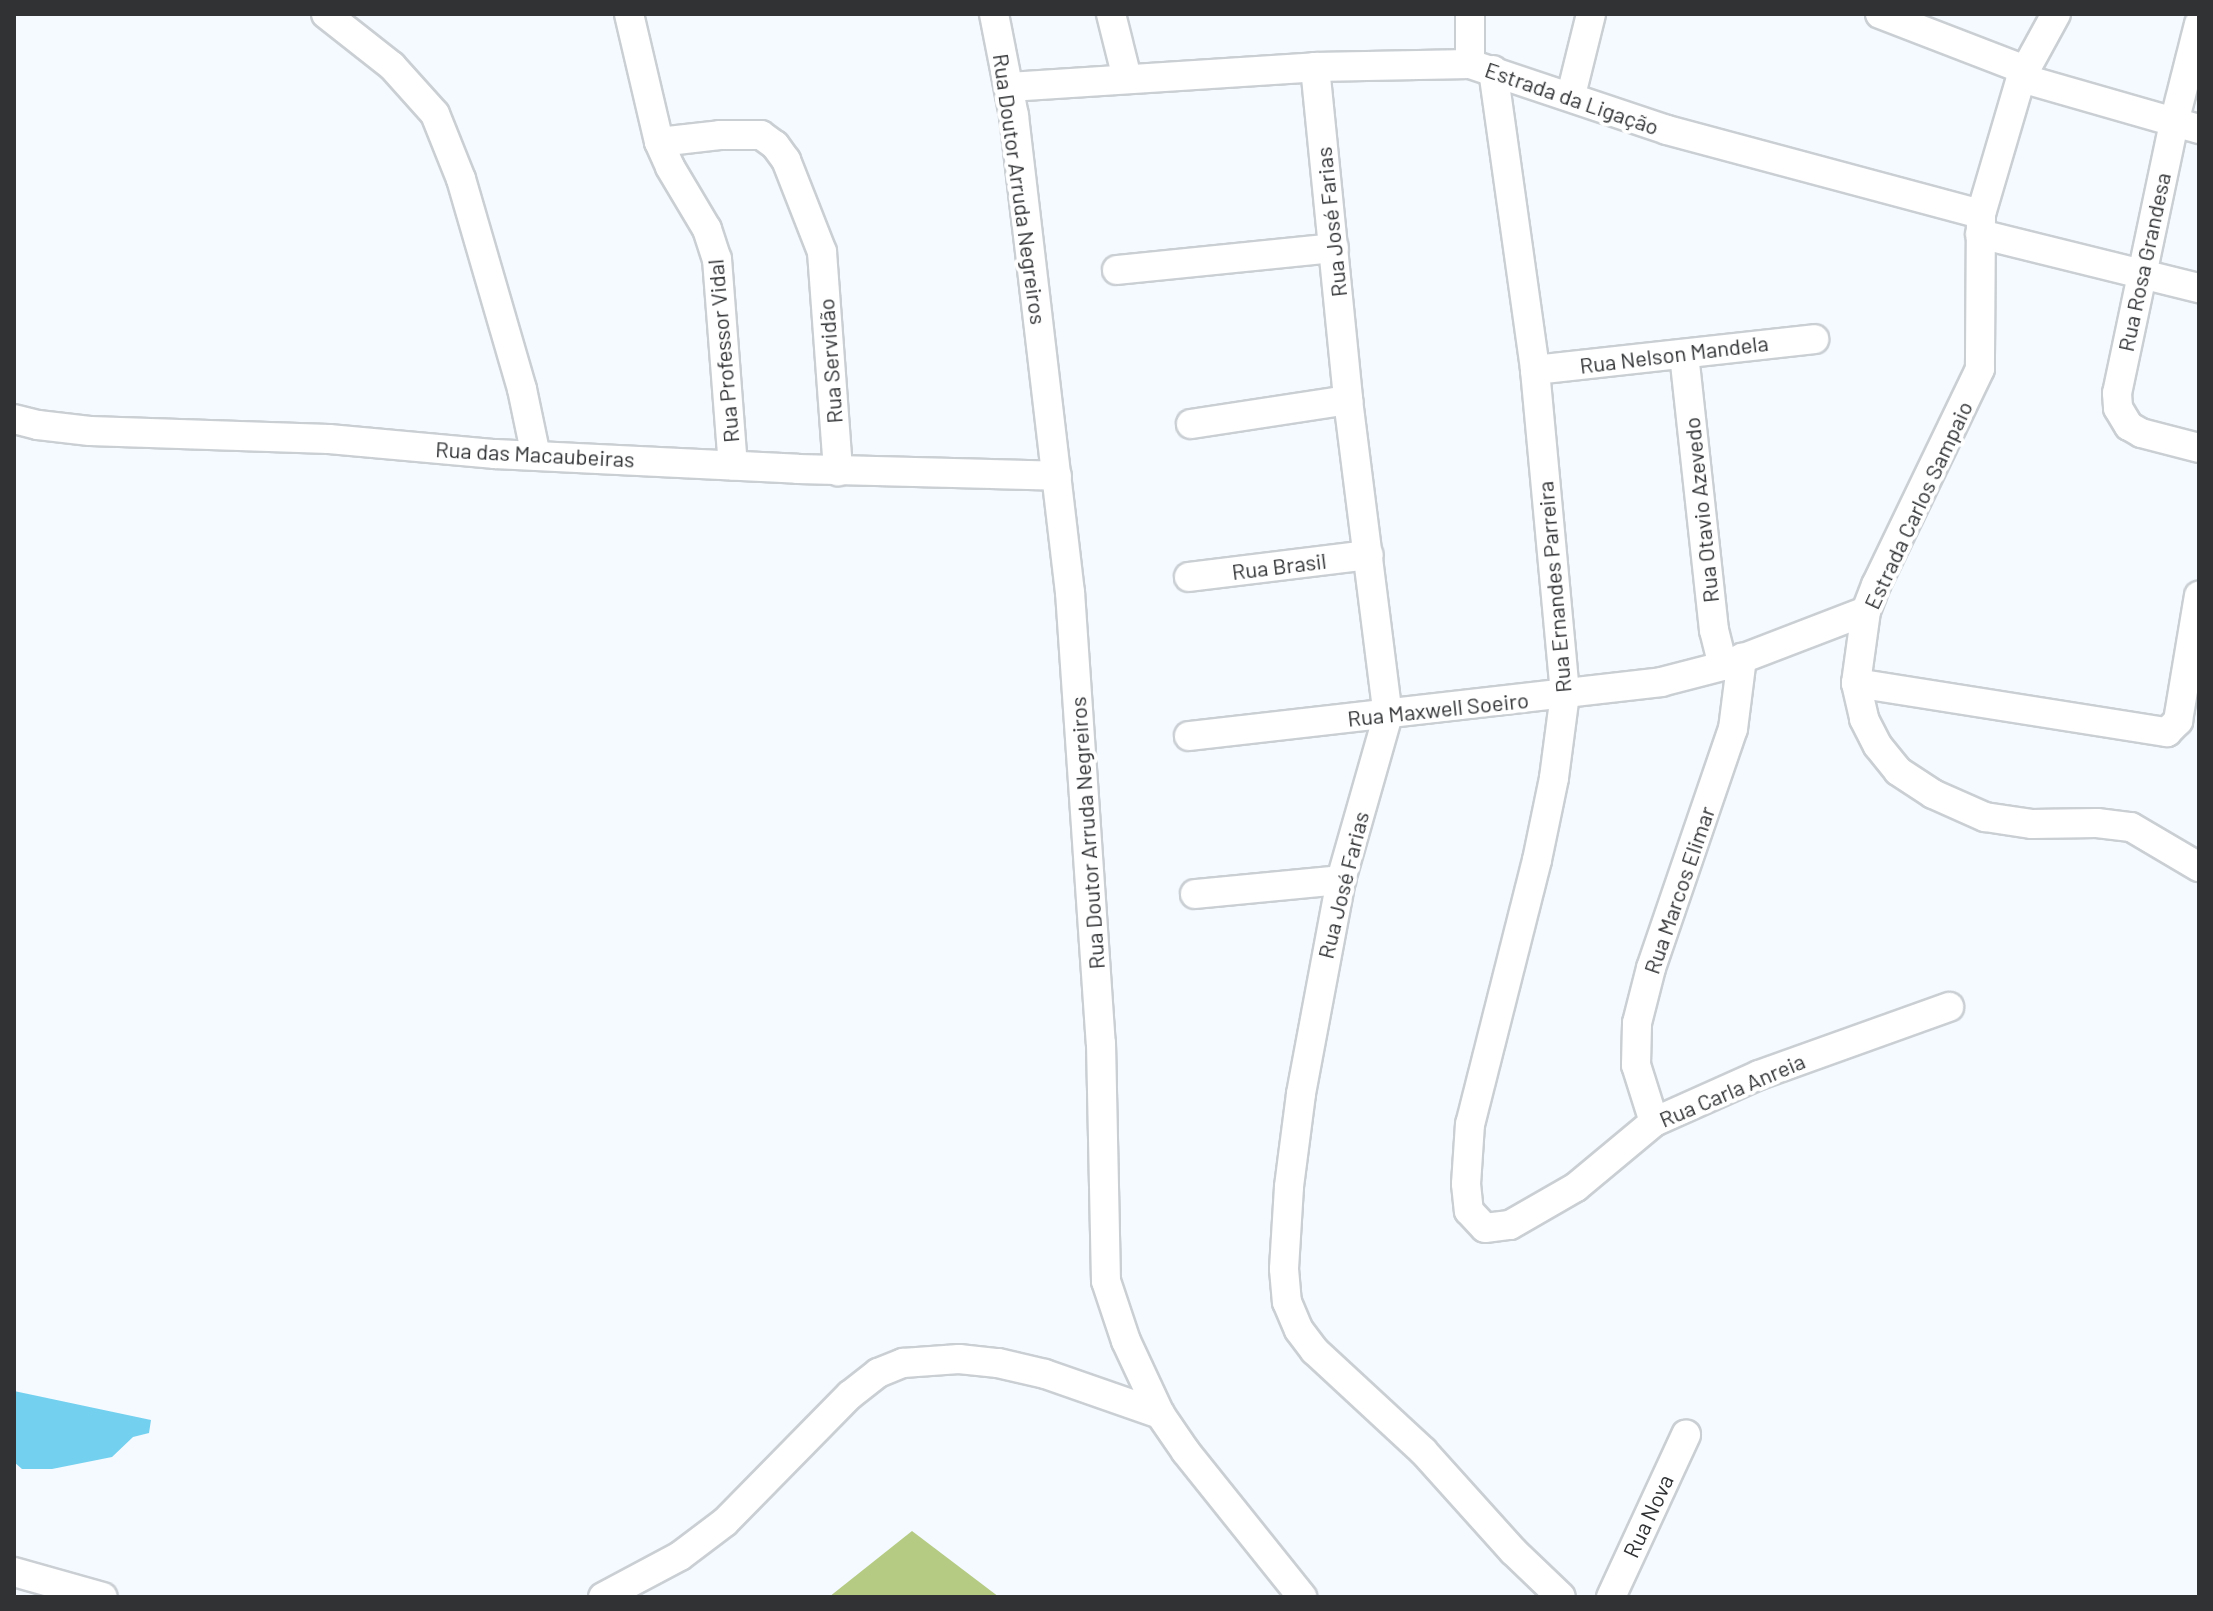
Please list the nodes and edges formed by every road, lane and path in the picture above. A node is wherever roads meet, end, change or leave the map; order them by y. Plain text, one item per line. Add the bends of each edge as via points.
1 (326, 14) edge
2 (629, 14) edge
3 (994, 14) edge
4 (1111, 14) edge
5 (1470, 14) edge
6 (1591, 14) edge
7 (1880, 14) edge
8 (2056, 14) edge
9 (2199, 24) edge
10 (1315, 67) junction
11 (1481, 67) junction
12 (2023, 74) junction
13 (1127, 78) junction
14 (1009, 87) junction
15 (1571, 95) junction
16 (2186, 126) edge
17 (659, 142) junction
18 (1981, 224) junction
19 (1334, 248) junction
20 (1117, 270) dead end
21 (2143, 273) junction
22 (2199, 288) edge
23 (1814, 339) dead end
24 (1684, 354) junction
25 (1535, 370) junction
26 (1348, 400) junction
27 (14, 419) edge
28 (1191, 424) dead end
29 (2199, 448) edge
30 (536, 456) junction
31 (733, 465) junction
32 (838, 471) junction
33 (1057, 476) junction
34 (1369, 555) junction
35 (1189, 577) dead end
36 (2199, 596) edge
37 (1866, 611) junction
38 (1733, 662) junction
39 (1856, 683) junction
40 (1565, 694) junction
41 (1388, 715) junction
42 (1189, 736) dead end
43 (2199, 867) edge
44 (1341, 880) junction
45 (1195, 894) dead end
46 (1949, 1007) dead end
47 (1654, 1122) junction
48 (1491, 1230) joint
49 (1160, 1414) junction
50 (1686, 1435) dead end
51 (14, 1572) edge
52 (103, 1597) edge
53 (603, 1597) edge
54 (1302, 1597) edge
55 (1561, 1597) edge
56 (1611, 1597) edge

1 - 30 street via 392,66 435,114 461,179
2 - 17 street, Rua Professor Vidal
3 - 14 street, Rua Doutor Arruda Negreiros
4 - 13 street
5 - 11 street, Rua Ernandes Parreira
6 - 15 street
7 - 12 street
8 - 12 street, Estrada Carlos Sampaio
9 - 16 street, Rua Rosa Grandesa
10 - 11 street, Estrada da Ligação
10 - 13 street, Estrada da Ligação
10 - 19 street, Rua José Farias
11 - 15 street, Estrada da Ligação
11 - 25 street, Rua Ernandes Parreira
12 - 16 street
12 - 18 street, Estrada Carlos Sampaio
13 - 14 street, Estrada da Ligação
14 - 33 street, Rua Doutor Arruda Negreiros
15 - 18 street, Estrada da Ligação via 1655,127
16 - 21 street, Rua Rosa Grandesa
17 - 31 street, Rua Professor Vidal via 707,229 717,259
17 - 32 street, Rua Servidão via 761,135 786,160 822,252
18 - 21 street, Estrada da Ligação
18 - 37 street, Estrada Carlos Sampaio via 1980,369
19 - 20 street
19 - 26 street, Rua José Farias
21 - 22 street, Estrada da Ligação
21 - 29 street, Rua Rosa Grandesa via 2119,375 2118,408 2129,426 2141,433
23 - 24 street, Rua Nelson Mandela
24 - 25 street, Rua Nelson Mandela
24 - 38 street, Rua Otavio Azevedo via 1714,630
25 - 40 street, Rua Ernandes Parreira
26 - 28 street
26 - 34 street, Rua José Farias
27 - 30 street, Rua das Macaubeiras via 90,431 329,439
30 - 31 street, Rua das Macaubeiras
31 - 32 street, Rua das Macaubeiras
32 - 33 street, Rua das Macaubeiras
33 - 49 street, Rua Doutor Arruda Negreiros via 1094,927 1106,1281 1126,1341
34 - 35 street, Rua Brasil
34 - 41 street, Rua José Farias
36 - 39 street via 2178,721 2167,732
37 - 38 street, Rua Maxwell Soeiro
37 - 39 street, Estrada Carlos Sampaio
38 - 40 street, Rua Maxwell Soeiro via 1661,682
38 - 47 street, Rua Marcos Elimar via 1737,716 1637,1023 1636,1065
39 - 43 street, Estrada Carlos Sampaio via 1864,719 1878,746 1898,771 1933,794 1985,817 2131,827
40 - 41 street, Rua Maxwell Soeiro
40 - 48 street, Rua Ernandes Parreira via 1537,860 1470,1124 1467,1202 1475,1220
41 - 42 street, Rua Maxwell Soeiro
41 - 44 street, Rua José Farias
44 - 45 street
44 - 55 street, Rua José Farias via 1289,1187 1287,1302 1315,1351 1423,1451
46 - 47 street, Rua Carla Anreia via 1759,1075
47 - 48 street, Rua Carla Anreia via 1564,1195
49 - 53 street via 998,1363 903,1363 878,1373 850,1395 725,1522 680,1556
49 - 54 street, Rua Doutor Arruda Negreiros
50 - 56 street, Rua Nova
51 - 52 street

